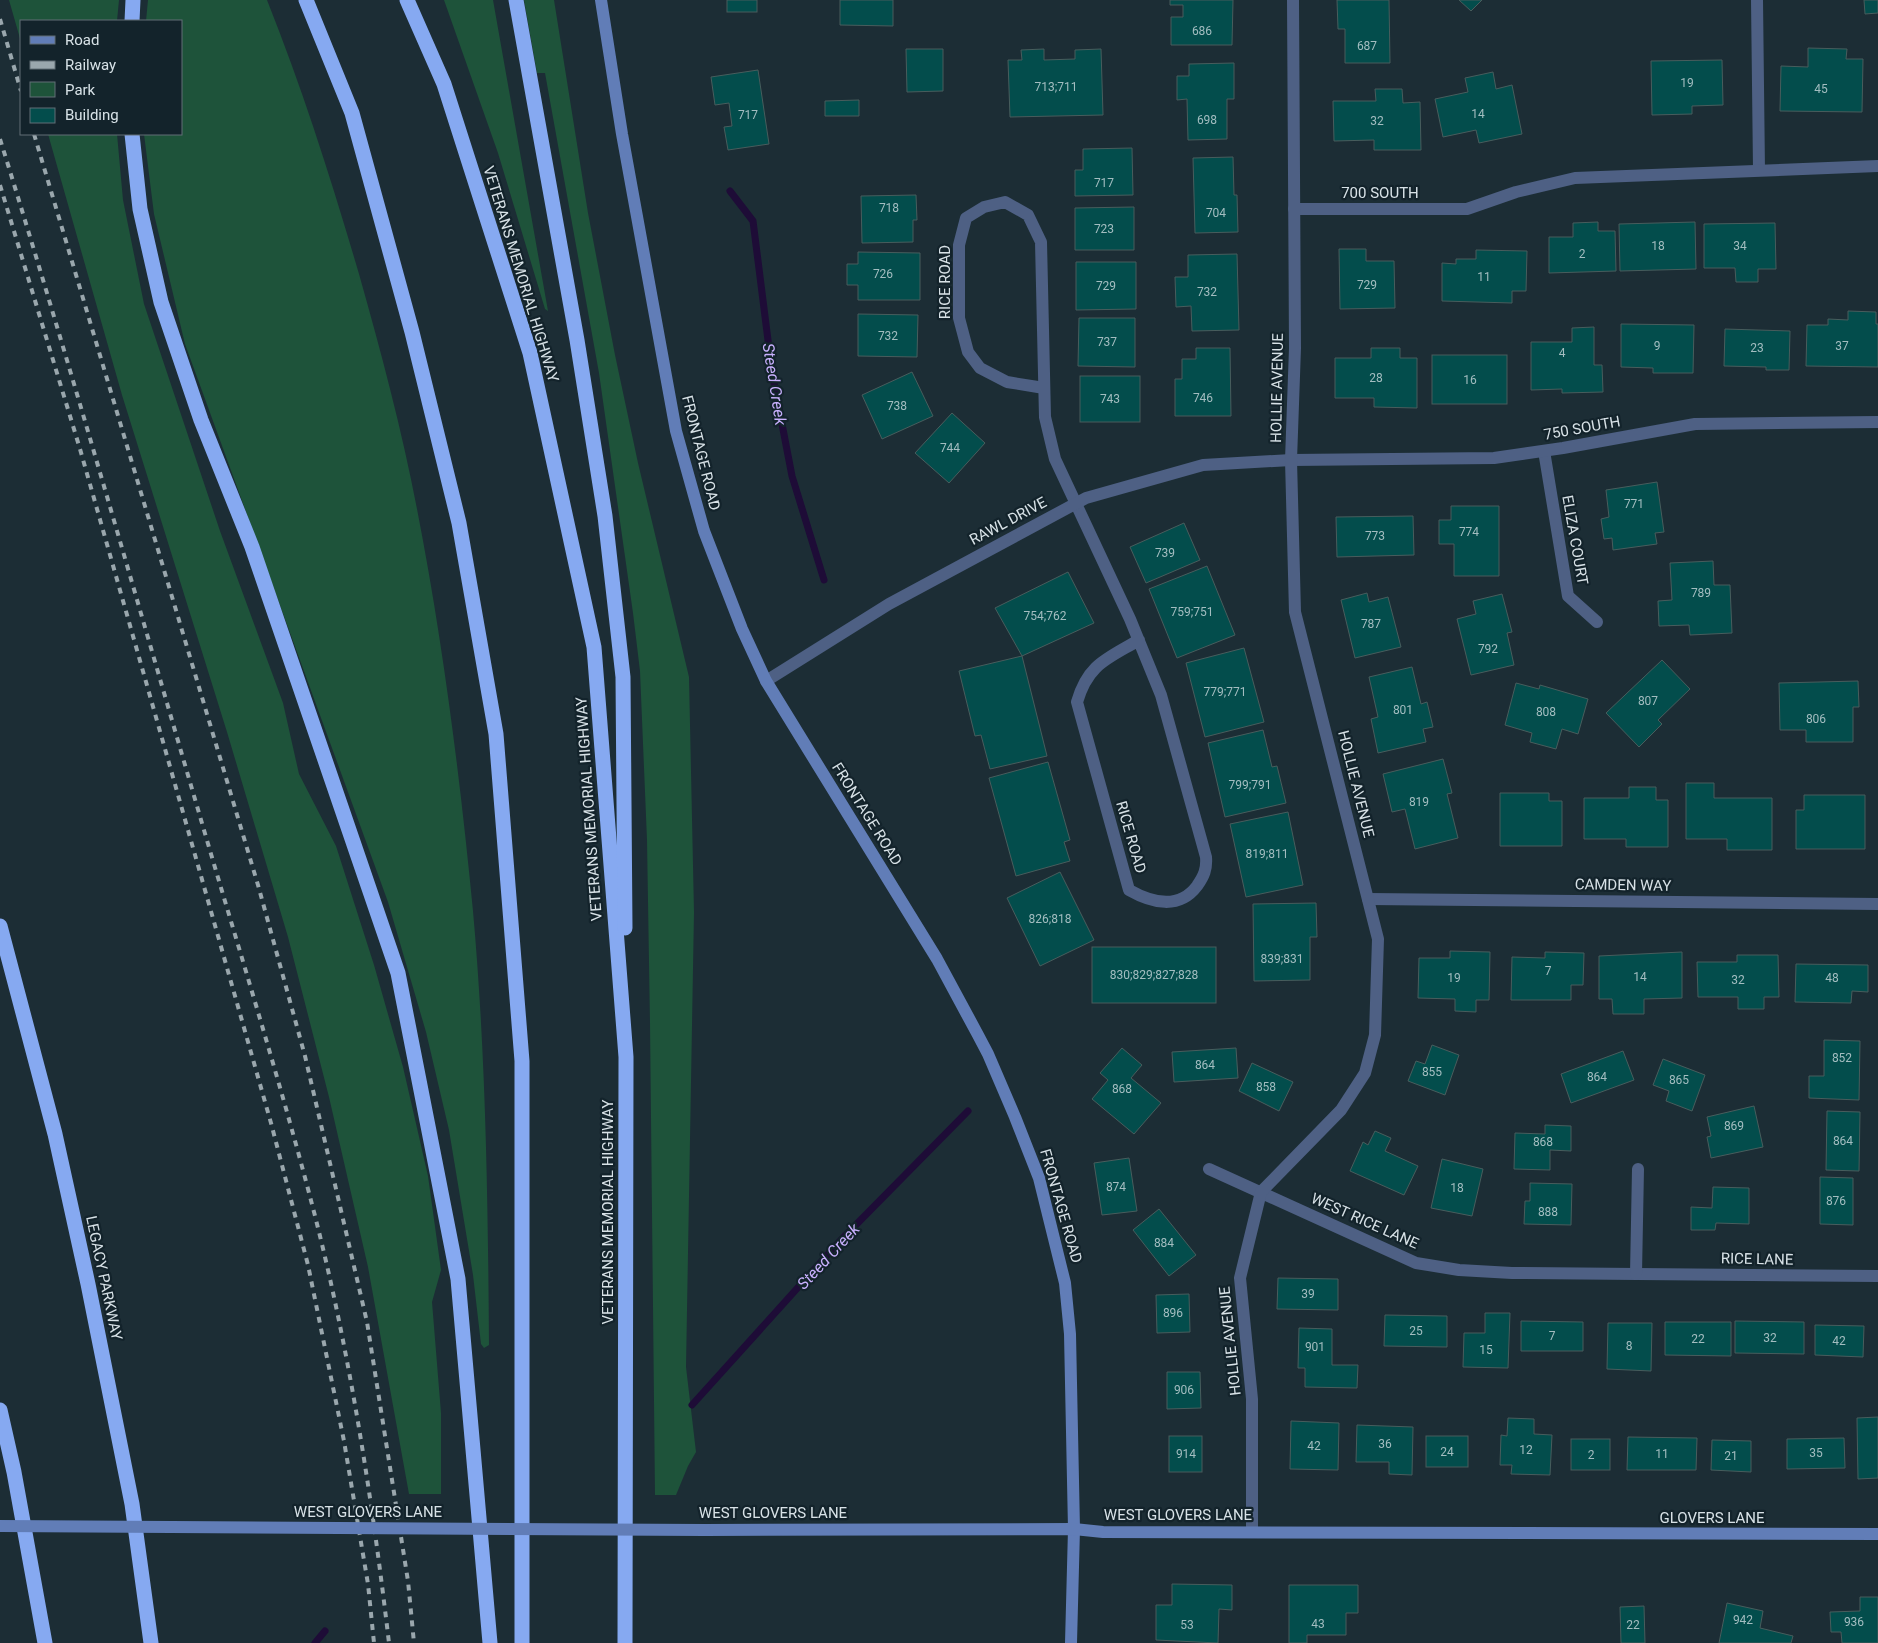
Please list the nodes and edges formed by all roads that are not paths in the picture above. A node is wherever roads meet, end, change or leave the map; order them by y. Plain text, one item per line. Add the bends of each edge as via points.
1 (133, 0) edge
2 (306, 0) edge
3 (407, 0) edge
4 (516, 0) edge
5 (601, 0) edge
6 (1293, 0) edge
7 (1758, 0) edge
8 (132, 20) edge
9 (132, 135) edge
10 (1878, 166) edge
11 (1759, 170) junction
12 (1294, 209) junction
13 (1044, 388) junction
14 (1878, 422) edge
15 (1544, 451) junction
16 (1291, 460) junction
17 (1075, 504) junction
18 (1597, 622) dead end
19 (1139, 640) junction
20 (766, 681) junction
21 (1368, 899) junction
22 (1878, 904) edge
23 (0, 926) edge
24 (626, 1057) junction
25 (1209, 1168) dead end
26 (1638, 1168) dead end
27 (1261, 1192) junction
28 (1636, 1274) junction
29 (1878, 1276) edge
30 (0, 1410) edge
31 (0, 1526) edge
32 (1074, 1529) junction
33 (1252, 1532) junction
34 (1546, 1534) joint
35 (1878, 1534) edge
36 (45, 1643) edge
37 (151, 1643) edge
38 (490, 1643) edge
39 (522, 1643) edge
40 (625, 1643) edge
41 (1071, 1643) edge

1 - 8 highway
2 - 39 highway via 352,113 412,332 459,523 496,734 522,1061
3 - 24 highway, VETERANS MEMORIAL HIGHWAY via 444,84 530,354 594,647
4 - 24 highway via 603,506 623,677
5 - 20 street, FRONTAGE ROAD via 676,431 704,531
6 - 12 street, HOLLIE AVENUE
7 - 11 street
9 - 38 highway via 140,209 161,302 201,420 252,547 398,973 458,1279
10 - 11 street, 700 SOUTH
11 - 12 street, 700 SOUTH via 1574,178 1516,192 1467,209
12 - 16 street, HOLLIE AVENUE
13 - 13 street, RICE ROAD via 1007,382 980,368 968,352 959,318 959,245 966,218 984,207 1005,202 1028,215 1040,242
13 - 17 street, RICE ROAD via 1045,417 1054,458
14 - 15 street, 750 SOUTH via 1695,424
15 - 16 street, 750 SOUTH via 1494,458
15 - 18 street, ELIZA COURT via 1568,596
16 - 17 street, RAWL DRIVE via 1204,465 1086,498
16 - 21 street, HOLLIE AVENUE via 1295,612
17 - 19 street, RICE ROAD
17 - 20 street, RAWL DRIVE via 889,604
19 - 19 street, RICE ROAD via 1161,695 1206,857 1207,867 1202,879 1179,901 1157,902 1129,890 1077,702 1093,668
20 - 32 street, FRONTAGE ROAD via 937,959 988,1054 1039,1178 1065,1283 1070,1334
21 - 22 street, CAMDEN WAY
21 - 27 street, HOLLIE AVENUE via 1378,939 1375,1036 1365,1073 1341,1110
23 - 37 highway, LEGACY PARKWAY via 55,1134 88,1284 132,1504
24 - 40 highway, VETERANS MEMORIAL HIGHWAY
25 - 27 street, WEST RICE LANE
26 - 28 street
27 - 28 street, WEST RICE LANE via 1416,1262 1459,1270 1512,1273
27 - 33 street, HOLLIE AVENUE via 1240,1278 1252,1399
28 - 29 street, RICE LANE
30 - 36 highway
31 - 32 street, WEST GLOVERS LANE, bridge
32 - 33 street, WEST GLOVERS LANE via 1103,1532
32 - 41 street, FRONTAGE ROAD
33 - 34 street, WEST GLOVERS LANE
34 - 35 street, GLOVERS LANE

